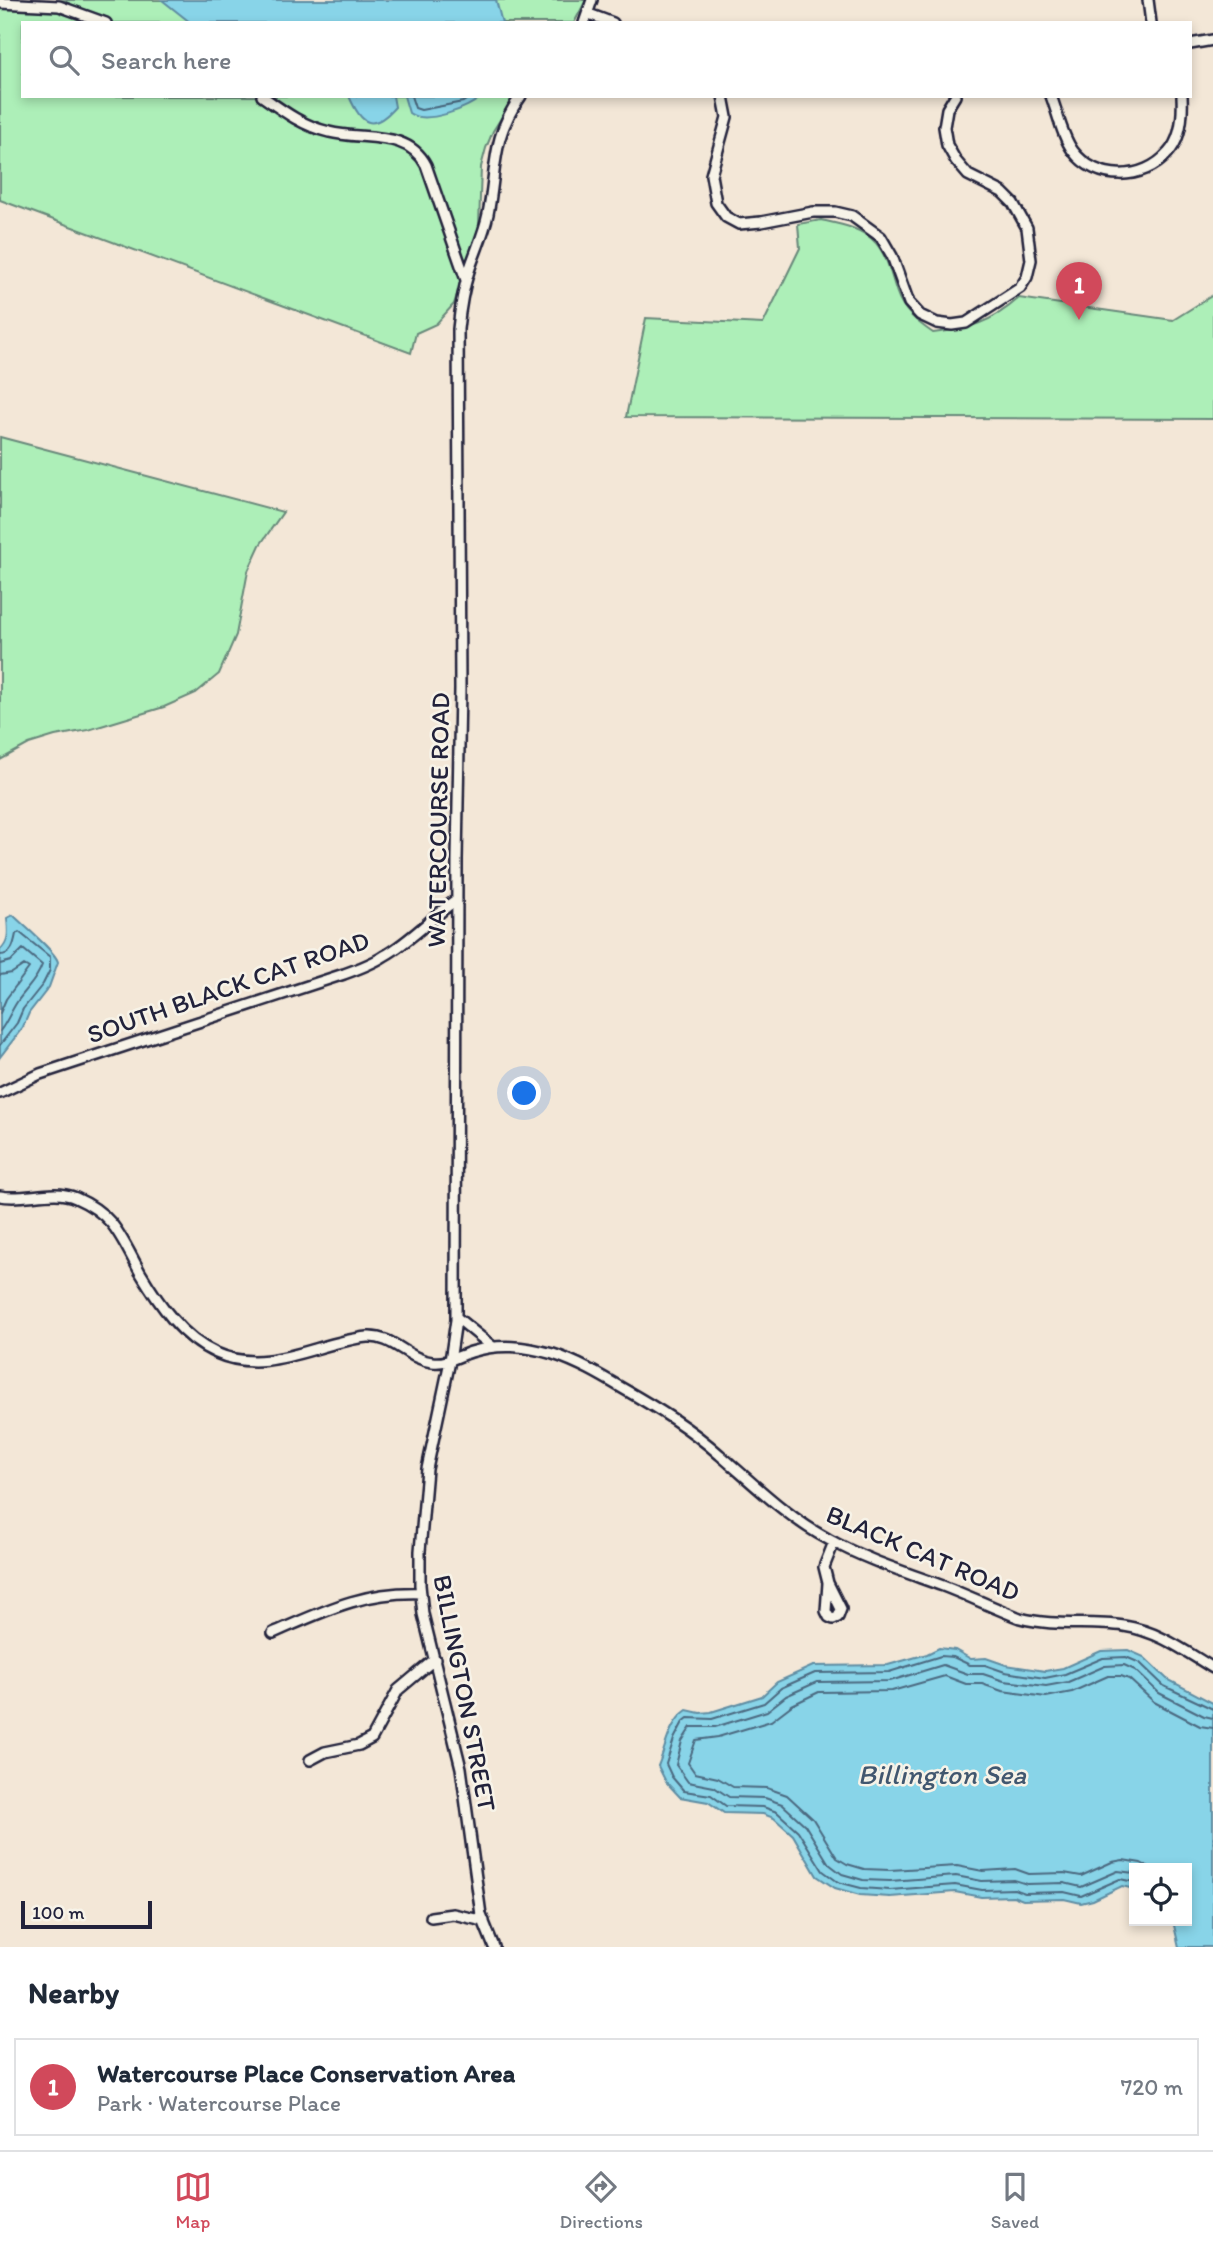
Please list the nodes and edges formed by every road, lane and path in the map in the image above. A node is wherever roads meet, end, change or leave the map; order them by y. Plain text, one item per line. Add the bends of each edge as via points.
1 (592, 0) edge
2 (1149, 0) edge
3 (0, 2) edge
4 (586, 18) edge
5 (100, 21) edge
6 (1151, 21) edge
7 (1213, 40) edge
8 (1192, 44) edge
9 (265, 98) edge
10 (520, 98) edge
11 (723, 98) edge
12 (954, 98) edge
13 (1052, 98) edge
14 (1181, 98) edge
15 (466, 280) junction
16 (457, 899) junction
17 (0, 1093) edge
18 (0, 1196) edge
19 (456, 1317) junction
20 (493, 1346) junction
21 (450, 1361) junction
22 (834, 1542) junction
23 (828, 1583) dead end
24 (421, 1593) junction
25 (272, 1633) dead end
26 (435, 1659) junction
27 (1213, 1668) edge
28 (310, 1760) dead end
29 (431, 1917) dead end
30 (484, 1921) junction
31 (494, 1947) edge

1 - 4 street
2 - 6 street
3 - 5 street via 59,6
7 - 8 street
9 - 15 street via 311,127 404,142 420,153
10 - 15 street, WATERCOURSE ROAD via 501,132 487,216
11 - 12 street via 727,117 711,175 716,203 726,217 739,224 813,212 852,216 881,237 909,303 920,315 952,325 967,323 1020,288 1031,260 1027,228 1013,203 1002,192 968,175 947,145 944,127
13 - 14 street via 1073,152 1095,168 1121,175 1148,169 1169,152 1181,127
15 - 16 street, WATERCOURSE ROAD via 458,330
16 - 17 street, SOUTH BLACK CAT ROAD via 383,957 344,974 40,1074
16 - 19 street, WATERCOURSE ROAD
18 - 21 street, BLACK CAT ROAD via 64,1194 99,1210 117,1228 146,1282 182,1331 232,1359 288,1357 372,1337 400,1346 411,1357
19 - 20 street
19 - 21 street, WATERCOURSE ROAD
20 - 21 street, BLACK CAT ROAD
20 - 22 street, BLACK CAT ROAD via 525,1347 579,1364 663,1410 780,1507
21 - 24 street, BILLINGTON STREET via 427,1469
22 - 23 street via 824,1567
22 - 27 street, BLACK CAT ROAD via 1020,1618 1121,1626 1151,1633
24 - 25 street via 372,1595
24 - 26 street, BILLINGTON STREET
26 - 28 street via 398,1690 372,1738
26 - 30 street, BILLINGTON STREET via 461,1768
29 - 30 street via 453,1914
30 - 31 street, BILLINGTON STREET

